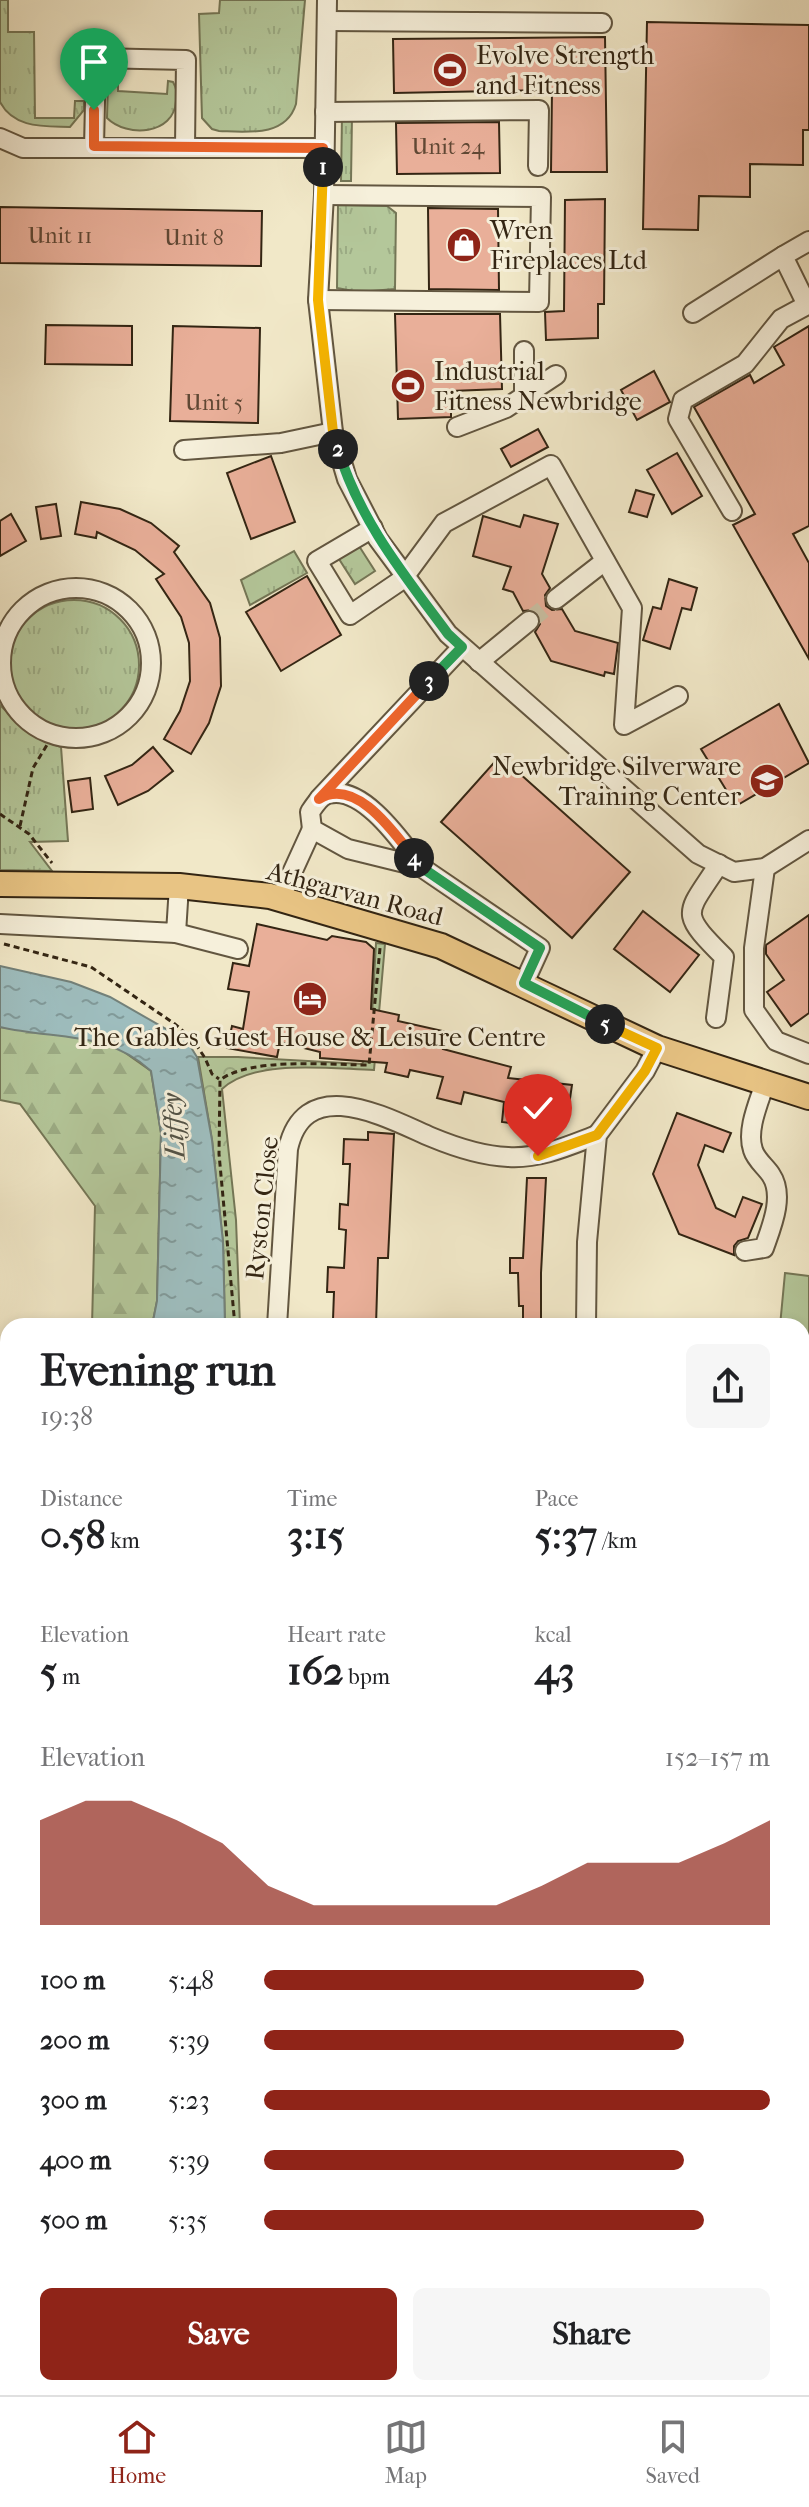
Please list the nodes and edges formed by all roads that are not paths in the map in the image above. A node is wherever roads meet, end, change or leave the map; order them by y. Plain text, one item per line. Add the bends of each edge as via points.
1 (327, 0) edge
2 (327, 21) junction
3 (602, 23) dead end
4 (325, 112) junction
5 (0, 138) edge
6 (94, 146) junction
7 (185, 147) junction
8 (323, 148) junction
9 (538, 166) dead end
10 (324, 195) junction
11 (809, 241) edge
12 (783, 256) junction
13 (318, 300) junction
14 (808, 304) edge
15 (693, 313) dead end
16 (524, 351) dead end
17 (556, 375) dead end
18 (524, 396) junction
19 (457, 427) dead end
20 (333, 432) junction
21 (184, 450) dead end
22 (732, 511) dead end
23 (373, 528) junction
24 (605, 561) junction
25 (406, 576) junction
26 (556, 599) tunnel mouth
27 (529, 621) tunnel mouth
28 (462, 647) junction
29 (479, 662) junction
30 (2, 685) edge
31 (678, 696) dead end
32 (319, 799) junction
33 (312, 829) junction
34 (809, 840) edge
35 (719, 864) junction
36 (421, 867) junction
37 (765, 868) junction
38 (0, 884) edge
39 (179, 886) junction
40 (280, 899) junction
41 (0, 924) edge
42 (176, 933) junction
43 (238, 949) dead end
44 (524, 983) junction
45 (716, 1018) dead end
46 (657, 1048) junction
47 (809, 1054) edge
48 (765, 1083) junction
49 (809, 1097) edge
50 (597, 1135) junction
51 (745, 1251) dead end
52 (277, 1318) edge
53 (586, 1318) edge

1 - 2 street
2 - 3 street
2 - 4 street
4 - 8 street
4 - 9 street via 539,110
5 - 6 street via 23,148
6 - 7 street
6 - 7 street via 96,58 186,60
7 - 8 street
8 - 10 street
10 - 13 street
10 - 13 street via 541,197 539,302
11 - 12 street
12 - 14 street
12 - 15 street
13 - 20 street via 331,346
14 - 22 street via 781,319 745,364 683,400 678,419
16 - 18 street
17 - 18 street
18 - 19 street
20 - 21 street via 281,443
20 - 23 street via 347,479
23 - 25 street
23 - 25 street via 317,561 350,615
24 - 25 street via 551,465 444,523
24 - 26 street
24 - 31 street via 632,608 624,725
25 - 28 street
27 - 29 street
28 - 29 street
28 - 32 street
29 - 35 street via 698,854
30 - 30 street via 4,641 14,620 51,592 75,588 120,601 148,639 152,662 138,707 100,735 76,739 36,727
32 - 33 street via 310,812
32 - 36 street via 329,794 365,804 385,820
33 - 36 street via 348,849
33 - 40 street
34 - 37 street
35 - 37 street via 734,872
35 - 45 street via 693,902 691,914 699,932 724,957
36 - 44 street via 540,948
37 - 47 street via 754,948 754,1010 776,1041
38 - 39 main road, Athgarvan Road
39 - 40 main road, Athgarvan Road
39 - 42 street
40 - 44 main road, Athgarvan Road via 441,946
41 - 42 street
42 - 43 street
44 - 46 main road, Athgarvan Road
46 - 48 main road, Athgarvan Road
46 - 50 street
48 - 49 main road, Athgarvan Road
48 - 51 street via 751,1138 753,1153 774,1179 777,1194 764,1248
50 - 52 street, Ryston Close via 538,1156 507,1157 473,1151 349,1106 327,1106 310,1115 293,1129 288,1149
50 - 53 street

